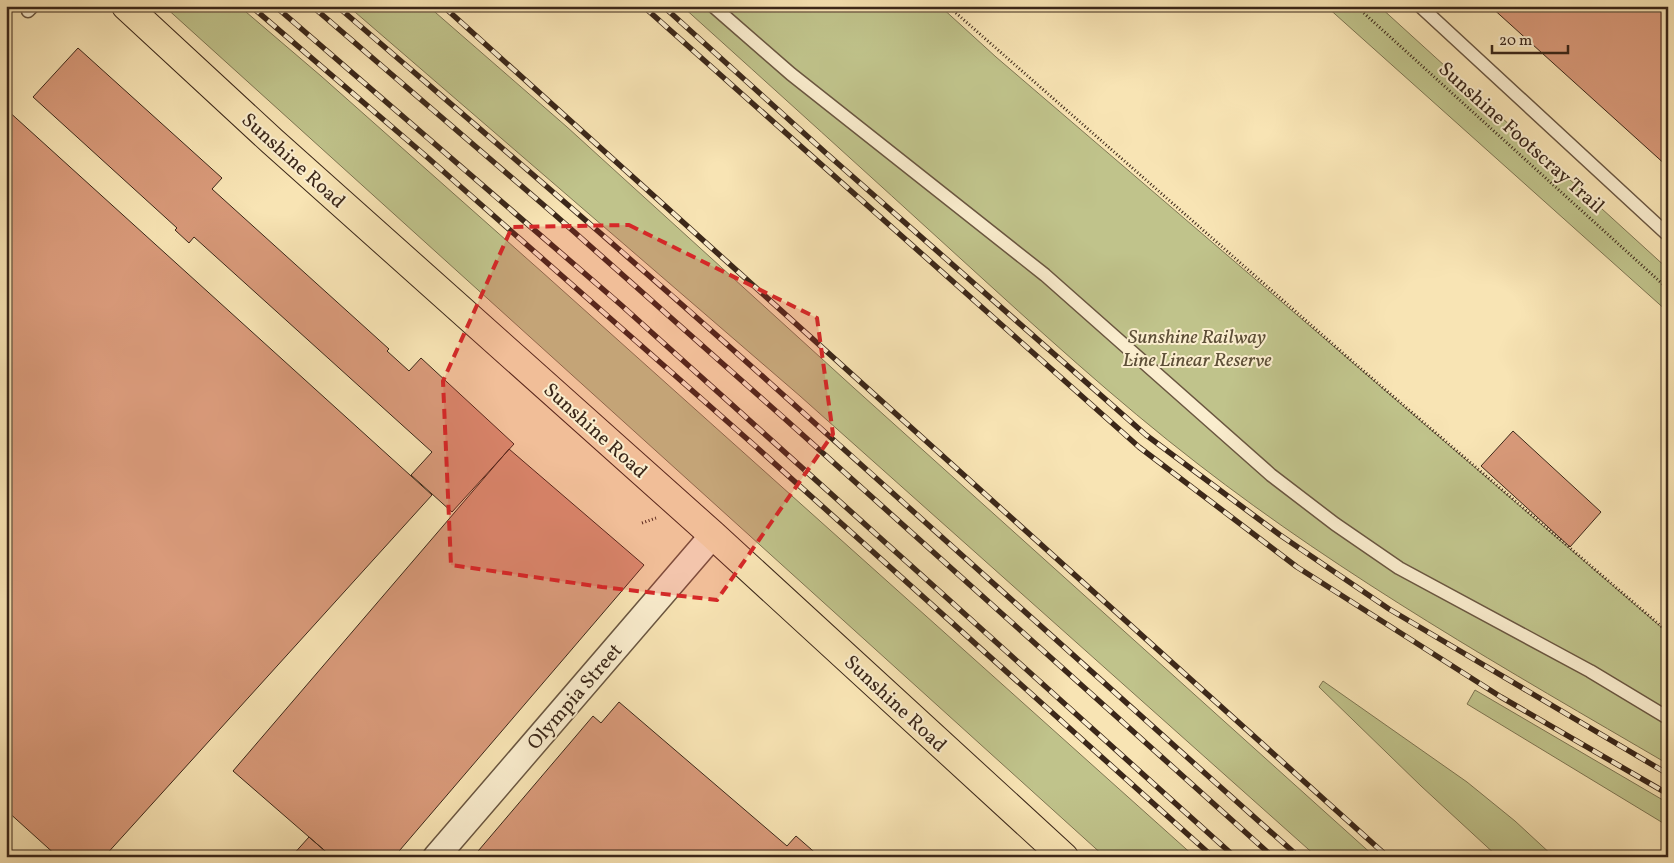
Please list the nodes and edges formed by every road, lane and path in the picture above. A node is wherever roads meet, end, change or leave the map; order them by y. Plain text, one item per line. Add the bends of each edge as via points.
1 (126, 6) edge
2 (713, 6) edge
3 (948, 6) edge
4 (1356, 6) edge
5 (1420, 6) edge
6 (1668, 235) edge
7 (1668, 289) edge
8 (713, 535) junction
9 (1668, 632) edge
10 (1668, 718) edge
11 (436, 857) edge
12 (1064, 857) edge

1 - 8 main road, Sunshine Road via 272,141
2 - 10 lane via 792,74 1044,275 1258,464 1335,524 1399,568 1590,671
3 - 9 path via 1352,361
4 - 7 path, Sunshine Footscray Trail
5 - 6 lane
8 - 11 street, Olympia Street
8 - 12 main road, Sunshine Road

